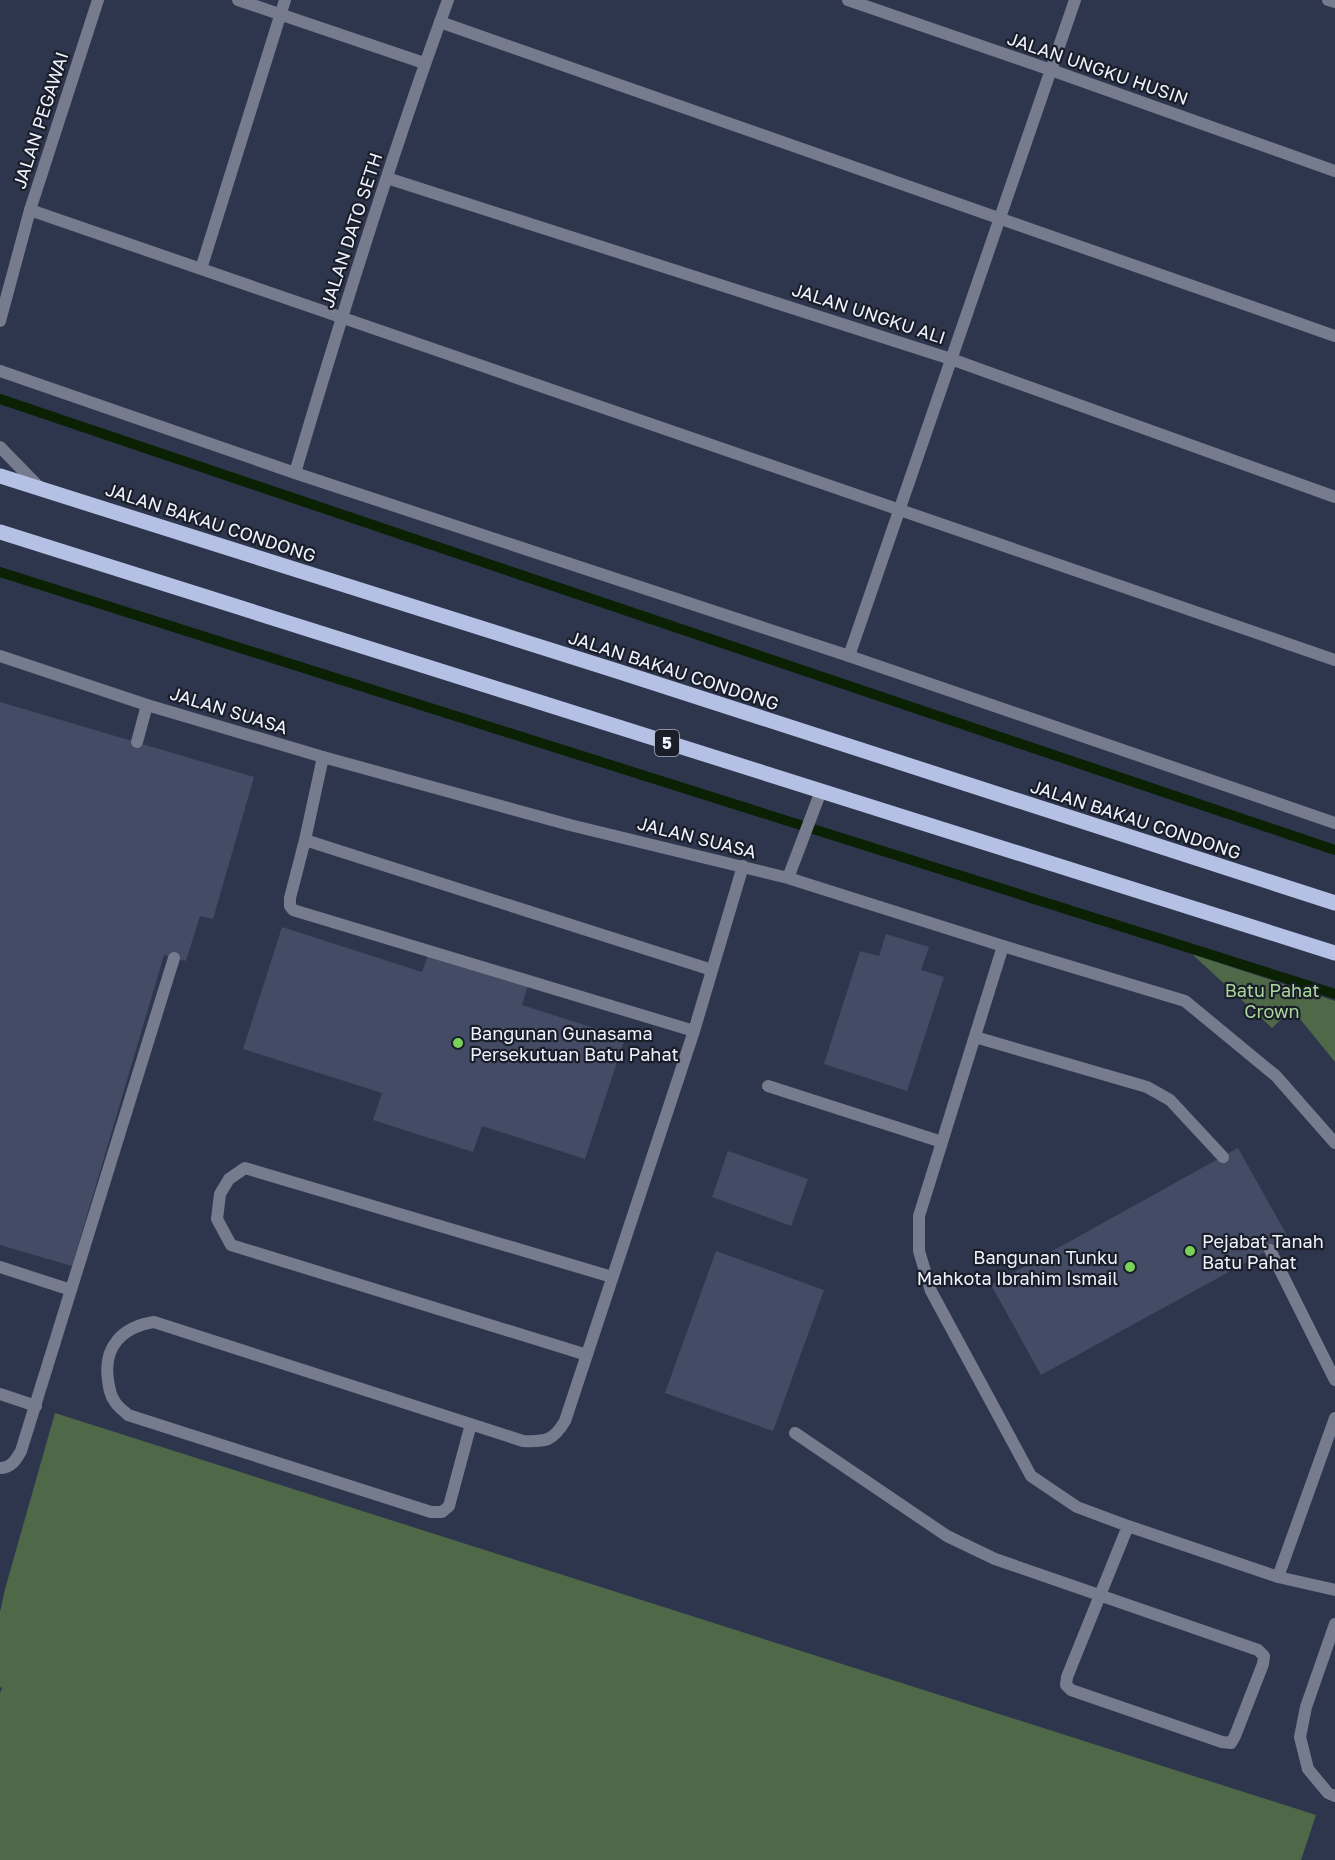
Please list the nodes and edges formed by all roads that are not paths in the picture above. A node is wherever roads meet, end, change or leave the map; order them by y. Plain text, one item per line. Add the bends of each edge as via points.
1 (98, 0) edge
2 (238, 0) edge
3 (285, 0) edge
4 (448, 0) edge
5 (848, 0) edge
6 (1075, 0) edge
7 (1328, 0) edge
8 (1335, 2) edge
9 (280, 13) junction
10 (440, 22) junction
11 (424, 63) junction
12 (1051, 70) junction
13 (1335, 171) edge
14 (387, 178) junction
15 (30, 210) junction
16 (1000, 219) junction
17 (201, 269) junction
18 (341, 317) junction
19 (0, 321) edge
20 (1335, 336) edge
21 (951, 359) junction
22 (0, 371) edge
23 (0, 447) edge
24 (295, 473) junction
25 (0, 476) edge
26 (42, 489) junction
27 (1335, 497) edge
28 (899, 509) junction
29 (0, 532) edge
30 (0, 656) edge
31 (849, 656) junction
32 (1335, 660) edge
33 (147, 705) junction
34 (137, 742) dead end
35 (323, 757) junction
36 (821, 791) junction
37 (1335, 823) edge
38 (305, 840) junction
39 (743, 866) junction
40 (788, 878) junction
41 (1335, 903) edge
42 (1003, 946) junction
43 (1335, 953) edge
44 (174, 958) dead end
45 (712, 970) junction
46 (694, 1031) junction
47 (975, 1037) junction
48 (768, 1086) dead end
49 (942, 1142) junction
50 (1335, 1143) edge
51 (1223, 1157) dead end
52 (1270, 1250) dead end
53 (0, 1267) edge
54 (612, 1277) junction
55 (71, 1290) junction
56 (587, 1355) junction
57 (1335, 1380) edge
58 (0, 1394) edge
59 (36, 1406) junction
60 (1335, 1418) edge
61 (471, 1424) junction
62 (795, 1433) dead end
63 (0, 1468) edge
64 (1128, 1526) junction
65 (1278, 1577) junction
66 (1335, 1590) edge
67 (1100, 1597) junction
68 (1335, 1624) edge
69 (1335, 1796) edge

1 - 15 street, JALAN PEGAWAI
2 - 9 street
3 - 9 street
4 - 10 street, JALAN DATO SETH
5 - 12 street, JALAN UNGKU HUSIN
6 - 12 street
7 - 8 street
9 - 11 street
9 - 17 street
10 - 11 street, JALAN DATO SETH
10 - 16 street
11 - 14 street, JALAN DATO SETH
12 - 13 street, JALAN UNGKU HUSIN
12 - 16 street
14 - 18 street, JALAN DATO SETH
14 - 21 street, JALAN UNGKU ALI
15 - 17 street
15 - 19 street, JALAN PEGAWAI
16 - 20 street
16 - 21 street
17 - 18 street
18 - 24 street, JALAN DATO SETH
18 - 28 street
21 - 27 street, JALAN UNGKU ALI
21 - 28 street
22 - 24 street
23 - 26 street
24 - 31 street
25 - 26 main road, JALAN BAKAU CONDONG
26 - 41 main road, JALAN BAKAU CONDONG
28 - 31 street
28 - 32 street
29 - 36 main road, 5
30 - 33 street, JALAN SUASA
31 - 37 street
33 - 34 street
33 - 35 street, JALAN SUASA
35 - 38 street
35 - 39 street, JALAN SUASA via 570,825
36 - 40 street
36 - 43 main road, 5
38 - 45 street
38 - 46 street via 290,898 293,910
39 - 40 street, JALAN SUASA
39 - 45 street
40 - 42 street, JALAN SUASA
42 - 47 street
42 - 50 street, JALAN SUASA via 1185,1001 1275,1076
44 - 55 street
45 - 46 street
46 - 54 street
47 - 49 street
47 - 51 street via 1147,1088 1170,1100
48 - 49 street
49 - 64 street via 919,1216 919,1251 931,1291 1031,1476 1077,1507
52 - 57 street
53 - 55 street
54 - 56 street
54 - 56 street via 245,1168 229,1179 220,1194 217,1219 231,1245
55 - 59 street
56 - 61 street via 565,1421 556,1434 542,1442 523,1441
58 - 59 street
59 - 63 street via 21,1451 15,1461
60 - 65 street
61 - 61 street via 154,1322 124,1333 113,1345 106,1365 110,1393 128,1415 431,1512 441,1512 448,1506
62 - 67 street via 947,1536 995,1559
64 - 65 street
64 - 67 street
65 - 66 street
67 - 67 street via 1258,1650 1264,1656 1231,1743 1082,1694 1066,1685
68 - 69 street via 1306,1707 1300,1737 1308,1769

